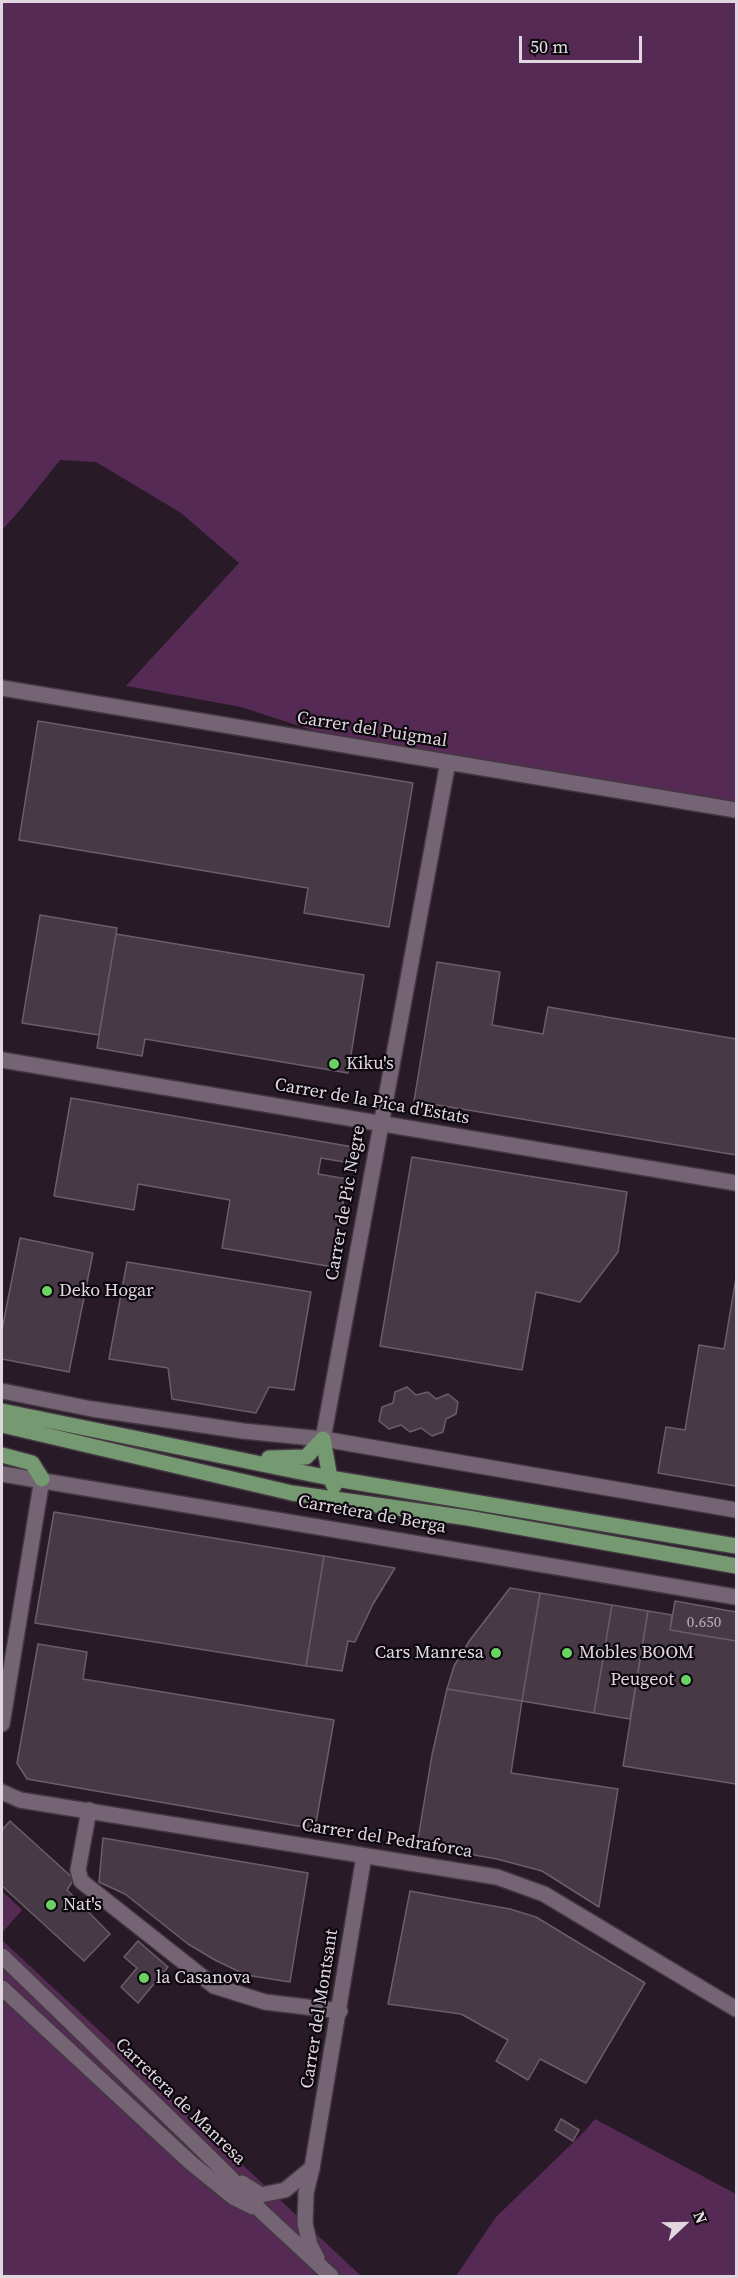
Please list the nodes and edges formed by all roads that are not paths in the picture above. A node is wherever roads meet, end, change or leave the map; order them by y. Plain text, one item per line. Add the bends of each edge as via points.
1 (2, 688) edge
2 (448, 762) junction
3 (736, 810) edge
4 (2, 1060) edge
5 (380, 1124) junction
6 (736, 1183) edge
7 (2, 1391) edge
8 (2, 1411) edge
9 (2, 1425) edge
10 (2, 1435) edge
11 (323, 1439) junction
12 (101, 1448) junction
13 (2, 1455) edge
14 (233, 1457) junction
15 (2, 1474) edge
16 (330, 1478) junction
17 (42, 1479) junction
18 (736, 1510) edge
19 (468, 1518) junction
20 (736, 1546) edge
21 (736, 1566) edge
22 (736, 1597) edge
23 (2, 1724) edge
24 (2, 1792) edge
25 (89, 1810) junction
26 (364, 1856) junction
27 (2, 1956) edge
28 (2, 1988) edge
29 (736, 2008) edge
30 (340, 2011) junction
31 (312, 2168) junction
32 (229, 2176) junction
33 (261, 2211) junction
34 (327, 2273) edge

1 - 2 street, Carrer del Puigmal
2 - 3 street, Carrer del Puigmal
2 - 5 street, Carrer de Pic Negre
4 - 5 street, Carrer de la Pica d'Estats
5 - 6 street, Carrer de la Pica d'Estats
5 - 11 street, Carrer de Pic Negre
7 - 11 street via 103,1411
8 - 14 main road
9 - 12 main road
10 - 12 main road
11 - 14 main road via 306,1457
11 - 16 main road
11 - 18 street
12 - 19 main road via 292,1493
13 - 17 main road via 32,1463
14 - 16 main road
15 - 17 street, Carretera de Berga
16 - 19 main road via 336,1489 430,1504
16 - 20 main road
17 - 22 street, Carretera de Berga
17 - 23 street
19 - 21 main road
24 - 25 street, Carrer del Pedraforca via 20,1800
25 - 26 street, Carrer del Pedraforca
25 - 30 street via 78,1870 81,1881 213,1986 265,2002
26 - 29 street, Carrer del Pedraforca via 497,1877 544,1894
26 - 30 street, Carrer del Montsant
27 - 32 street, Carretera de Manresa
28 - 33 street via 190,2162 233,2197
30 - 31 street, Carrer del Montsant
31 - 32 street via 285,2190 261,2194
31 - 34 street, Carrer del Montsant via 305,2224 310,2245
32 - 33 street, Carretera de Manresa
33 - 34 street, Carretera de Manresa

